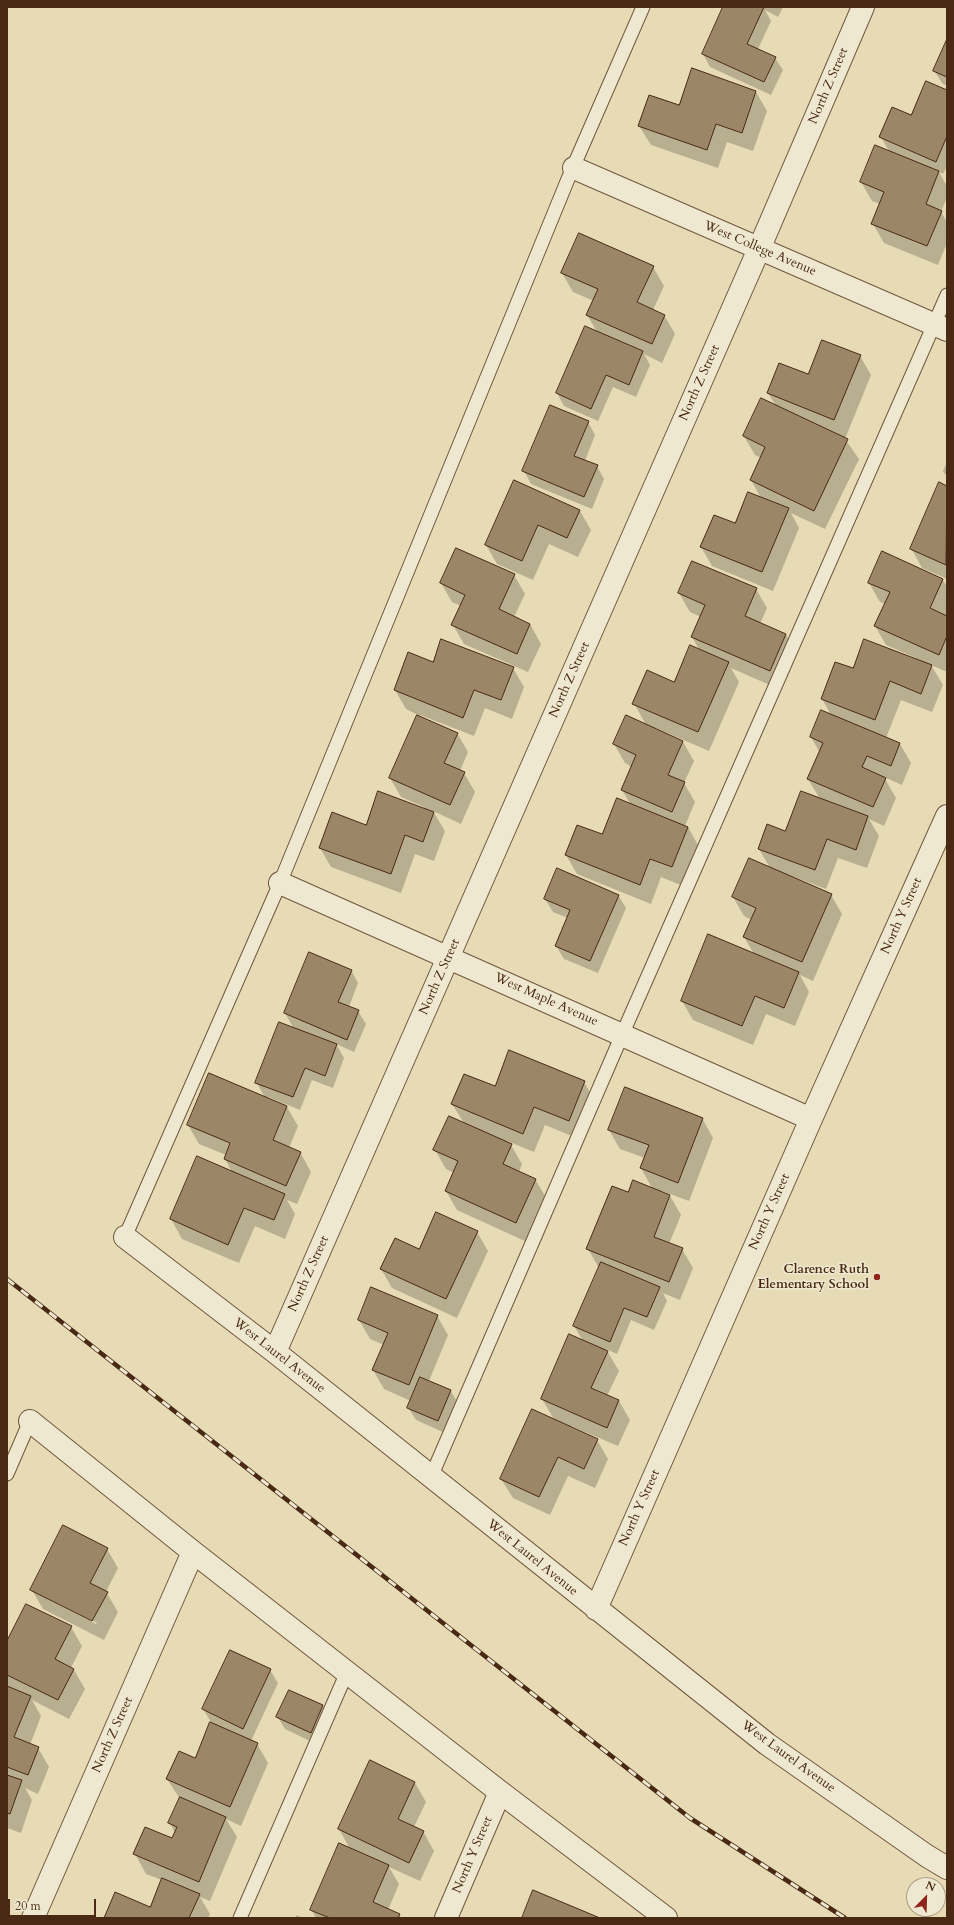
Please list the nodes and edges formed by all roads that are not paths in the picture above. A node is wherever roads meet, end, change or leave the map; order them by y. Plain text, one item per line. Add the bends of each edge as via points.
1 (643, 7) edge
2 (863, 7) edge
3 (574, 168) junction
4 (759, 249) junction
5 (947, 295) edge
6 (941, 327) edge
7 (947, 816) edge
8 (280, 883) junction
9 (449, 957) junction
10 (622, 1034) junction
11 (811, 1119) junction
12 (125, 1237) joint
13 (275, 1352) junction
14 (30, 1421) joint
15 (7, 1474) edge
16 (431, 1477) junction
17 (193, 1552) junction
18 (596, 1609) junction
19 (347, 1672) junction
20 (500, 1792) junction
21 (947, 1868) edge
22 (663, 1917) edge
23 (33, 1918) edge
24 (240, 1918) edge
25 (446, 1918) edge

1 - 3 lane
2 - 4 street, North Z Street
3 - 4 street, West College Avenue
3 - 8 lane
4 - 6 street, West College Avenue
4 - 9 street, North Z Street
5 - 6 lane
6 - 10 lane
7 - 11 street, North Y Street
8 - 9 street, West Maple Avenue
8 - 12 lane
9 - 10 street, West Maple Avenue
9 - 13 street, North Z Street
10 - 11 street, West Maple Avenue
10 - 16 lane
11 - 18 street, North Y Street
12 - 13 street, West Laurel Avenue
13 - 16 street, West Laurel Avenue
14 - 15 lane
14 - 17 street
16 - 18 street, West Laurel Avenue
17 - 19 street
17 - 23 street, North Z Street
18 - 21 street, West Laurel Avenue via 767,1744
19 - 20 street
19 - 24 lane
20 - 22 street
20 - 25 street, North Y Street

